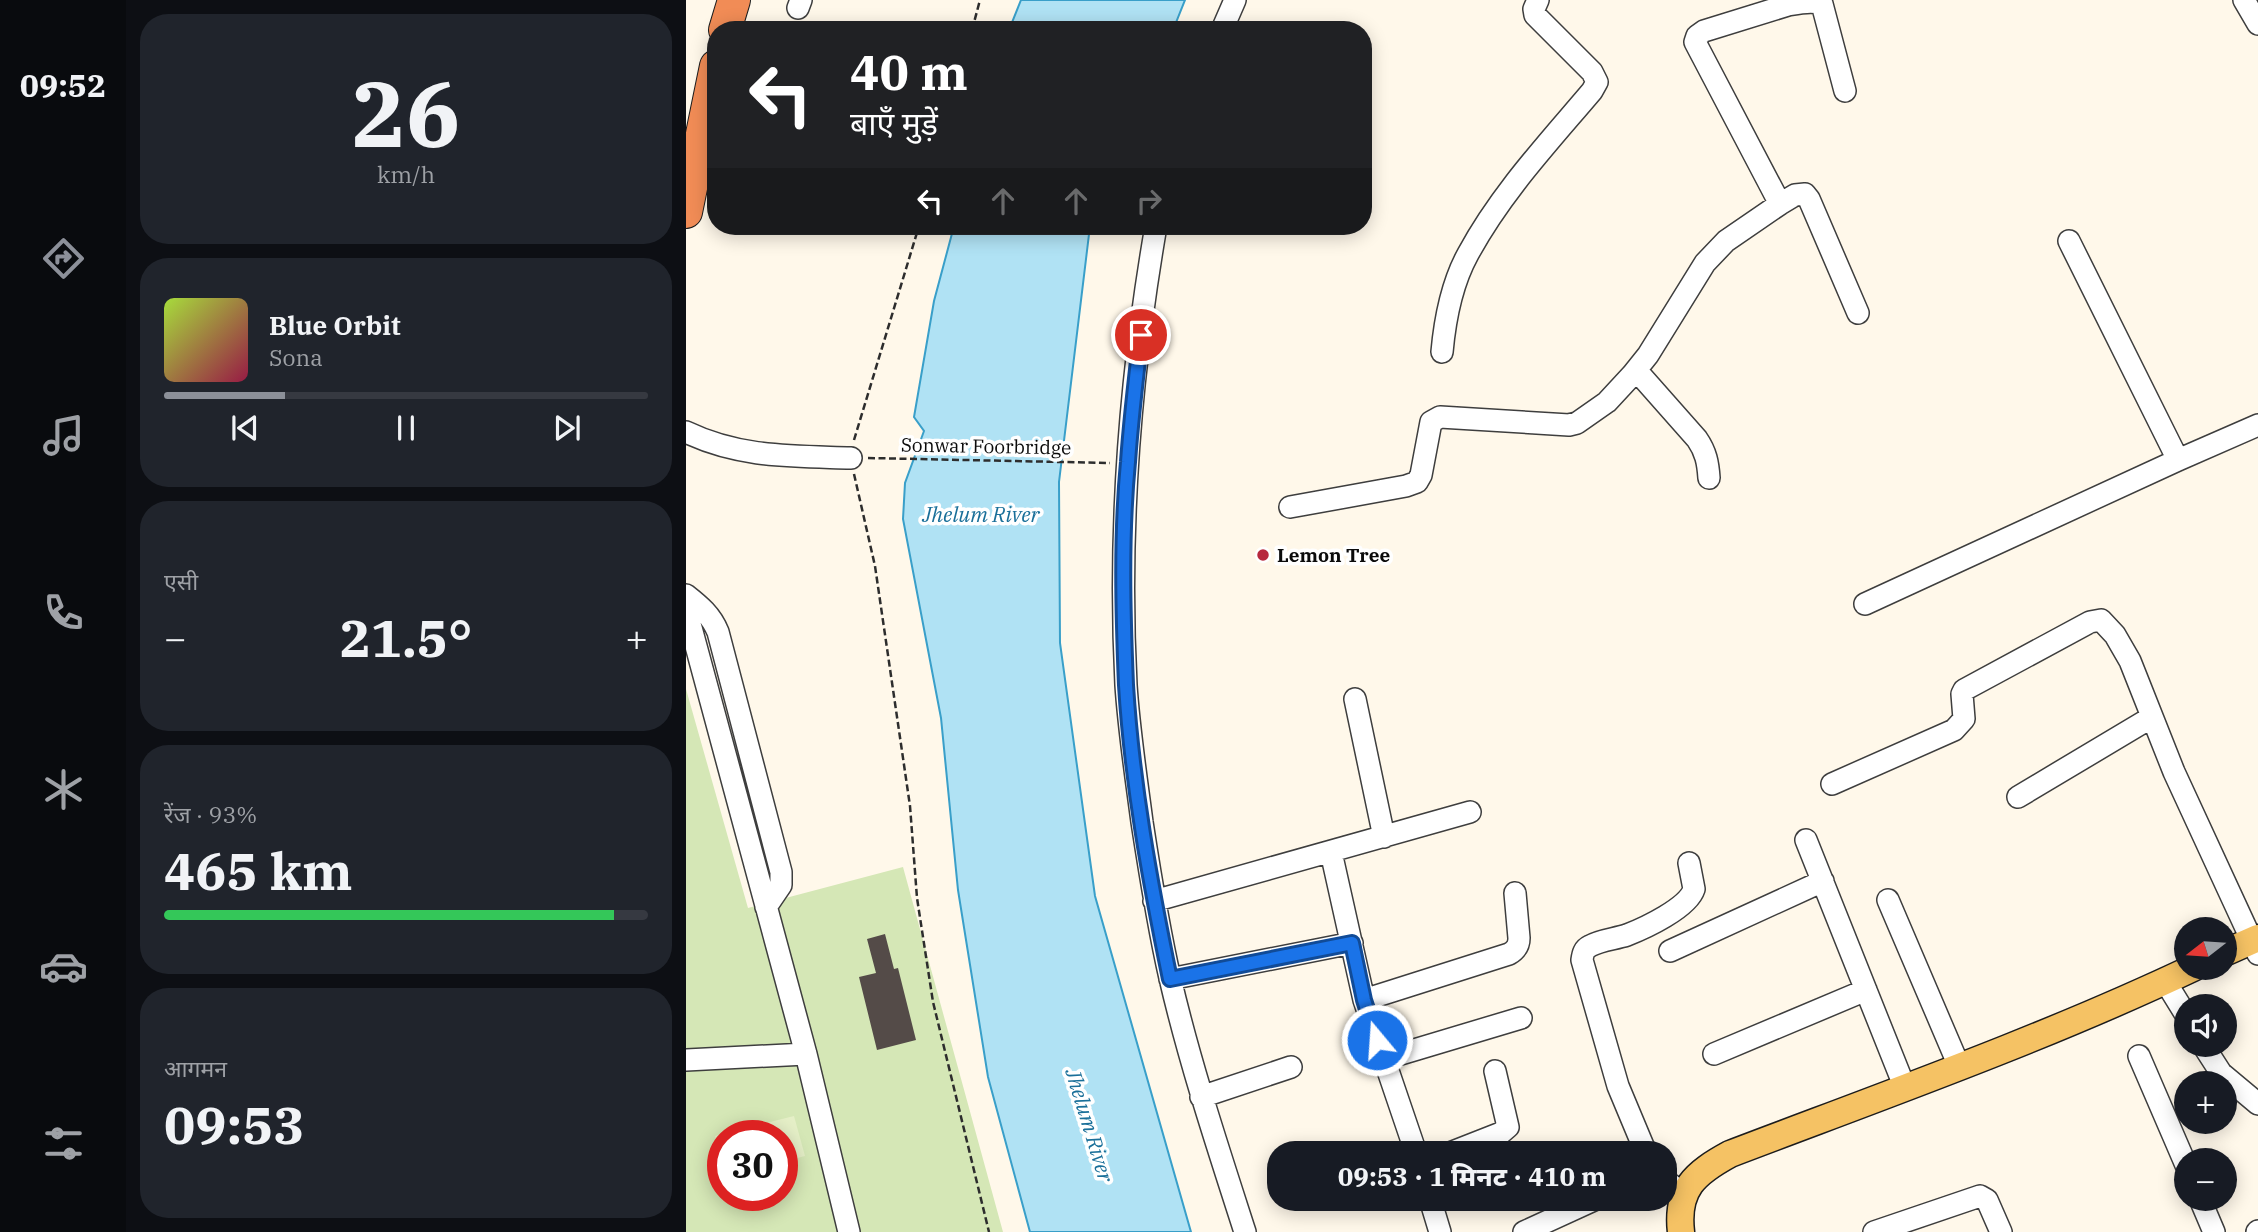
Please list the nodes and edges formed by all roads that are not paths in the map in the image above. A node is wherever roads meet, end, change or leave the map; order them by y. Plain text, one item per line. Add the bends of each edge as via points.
1 (733, 0) edge
2 (1235, 0) edge
3 (1538, 0) edge
4 (2244, 0) edge
5 (1787, 3) edge
6 (727, 21) edge
7 (1226, 21) edge
8 (2258, 24) edge
9 (1844, 91) dead end
10 (707, 135) edge
11 (1780, 204) junction
12 (686, 212) edge
13 (1154, 235) edge
14 (2069, 241) dead end
15 (1858, 313) dead end
16 (1442, 352) dead end
17 (1636, 370) junction
18 (2258, 425) edge
19 (686, 432) edge
20 (861, 458) road end
21 (2178, 460) junction
22 (1709, 478) dead end
23 (1290, 507) dead end
24 (686, 595) edge
25 (1865, 604) dead end
26 (686, 610) edge
27 (1354, 699) dead end
28 (2152, 717) junction
29 (1832, 784) dead end
30 (2018, 797) dead end
31 (1470, 812) dead end
32 (1384, 837) junction
33 (1806, 840) dead end
34 (1331, 852) junction
35 (1689, 863) dead end
36 (1823, 881) junction
37 (1516, 893) dead end
38 (1888, 900) dead end
39 (1154, 901) junction
40 (766, 907) junction
41 (1352, 943) junction
42 (2256, 944) edge
43 (2237, 949) edge
44 (1670, 951) dead end
45 (2174, 977) edge
46 (1170, 979) junction
47 (2165, 981) junction
48 (1866, 990) junction
49 (2174, 996) edge
50 (1364, 1000) junction
51 (1521, 1018) dead end
52 (806, 1054) junction
53 (1714, 1054) dead end
54 (2139, 1056) dead end
55 (2211, 1057) edge
56 (1384, 1059) junction
57 (686, 1060) edge
58 (1959, 1066) junction
59 (1291, 1067) dead end
60 (1495, 1071) dead end
61 (1905, 1088) junction
62 (1201, 1097) junction
63 (2258, 1104) edge
64 (1412, 1141) edge
65 (1481, 1141) edge
66 (1641, 1141) edge
67 (2178, 1148) edge
68 (1677, 1186) edge
69 (1677, 1207) edge
70 (1434, 1211) edge
71 (1570, 1211) edge
72 (2205, 1211) edge
73 (849, 1232) edge
74 (1245, 1232) edge
75 (1440, 1232) edge
76 (1524, 1232) edge
77 (1681, 1232) edge
78 (1874, 1232) edge
79 (2001, 1232) edge
80 (2214, 1232) edge

1 - 6 highway
2 - 7 street
3 - 16 street via 1535,15 1597,82 1515,181 1467,255 1448,309
4 - 8 street
5 - 9 street via 1822,4
5 - 11 street via 1704,31 1695,42
10 - 12 highway
11 - 15 street via 1801,193 1809,199
11 - 17 street via 1726,241 1705,263
13 - 39 street via 1127,464 1124,583 1126,686
14 - 21 street
17 - 22 street via 1697,439 1705,451
17 - 23 street via 1607,402 1569,425 1440,417 1430,425 1418,482
18 - 21 street
19 - 20 street via 726,448 763,455
21 - 25 street
24 - 40 street via 703,608 718,632 781,872 781,885
26 - 40 street
27 - 32 street
28 - 29 street via 2130,661 2107,625 2095,620 1964,690 1964,719 1954,730
28 - 30 street
28 - 42 street
31 - 32 street
32 - 34 street
33 - 36 street
34 - 39 street
34 - 41 street
35 - 66 street via 1694,890 1688,901 1645,928 1587,947 1582,960 1618,1086
36 - 44 street
36 - 48 street
37 - 50 street via 1516,950
38 - 58 street
39 - 46 street
40 - 52 street
41 - 46 street
41 - 50 street
42 - 43 main road
45 - 47 main road
46 - 62 street
47 - 49 street
47 - 58 main road
48 - 53 street
48 - 61 street
50 - 56 street
51 - 56 street
52 - 57 street
52 - 73 street
54 - 67 street
55 - 63 street via 2221,1073
56 - 64 street
58 - 61 main road
59 - 62 street
60 - 65 street via 1508,1127
61 - 68 main road via 1730,1154
62 - 74 street
69 - 77 main road
70 - 75 street
71 - 76 street
72 - 80 street
78 - 79 street via 1980,1196 1987,1200

